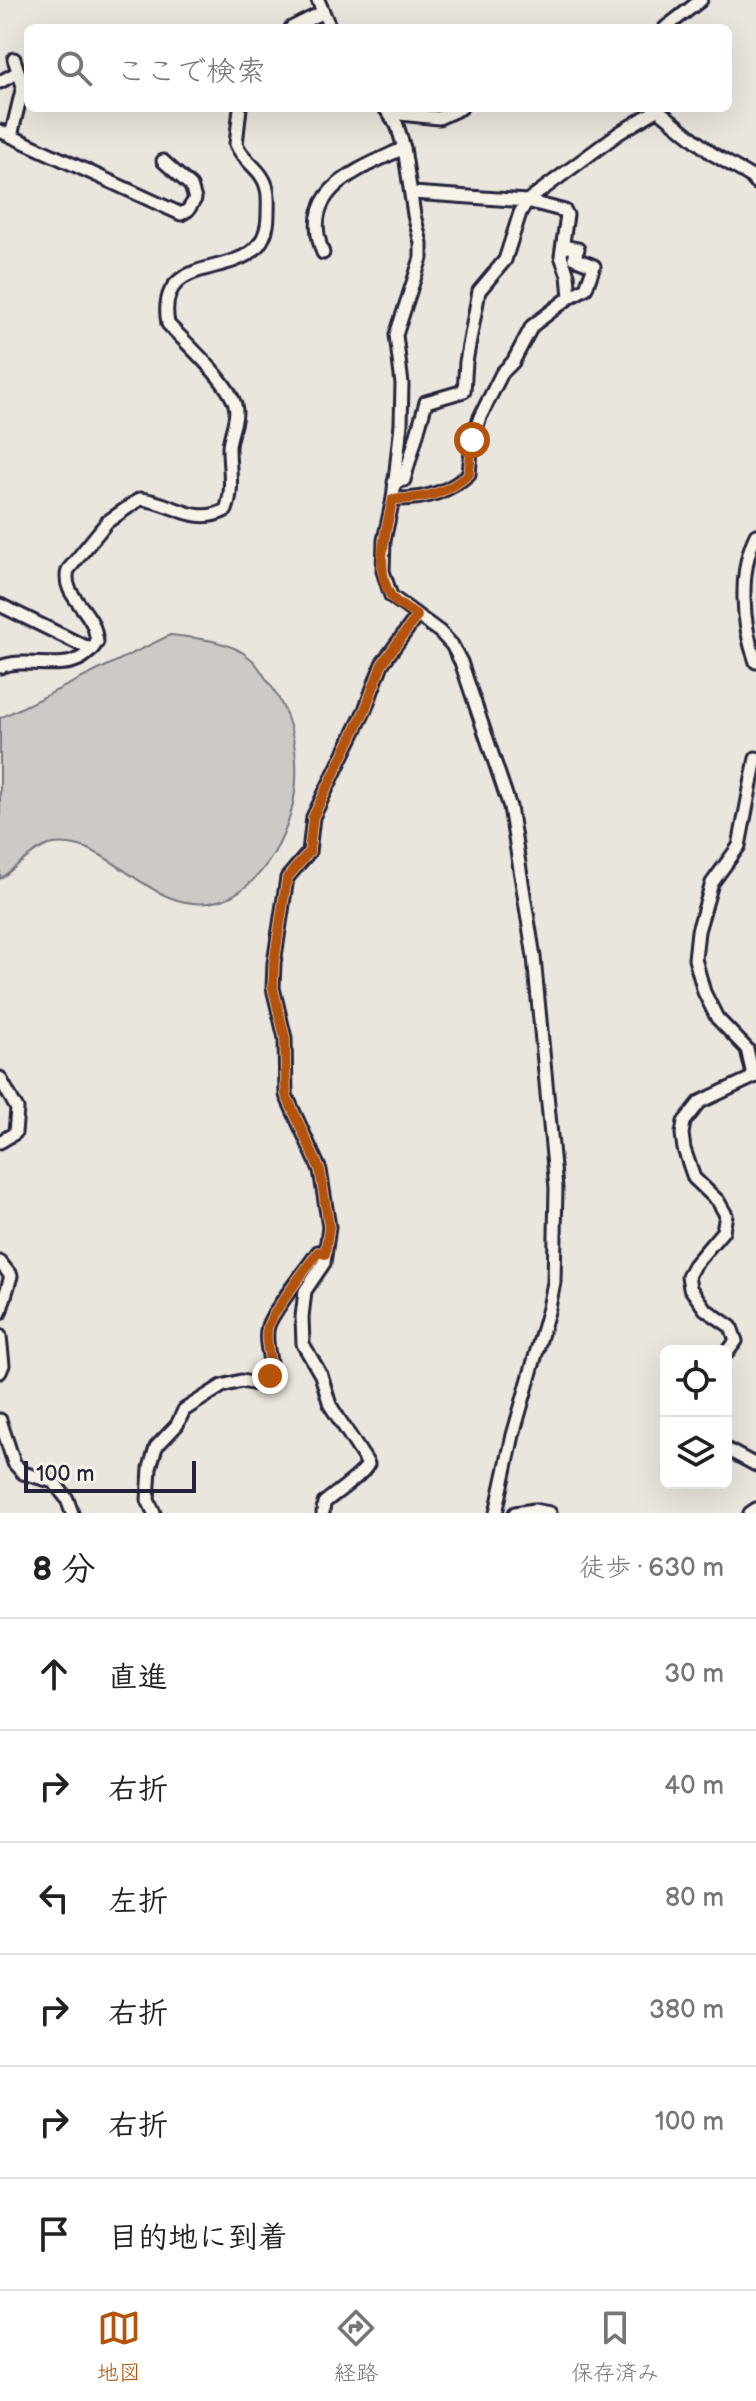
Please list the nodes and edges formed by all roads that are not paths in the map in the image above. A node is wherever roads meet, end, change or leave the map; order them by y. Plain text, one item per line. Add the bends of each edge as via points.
1 (318, 0) edge
2 (701, 0) edge
3 (323, 12) junction
4 (299, 24) edge
5 (328, 24) edge
6 (670, 24) edge
7 (14, 59) dead end
8 (18, 72) junction
9 (0, 82) edge
10 (240, 112) edge
11 (389, 112) edge
12 (401, 112) edge
13 (452, 112) edge
14 (651, 112) edge
15 (660, 112) edge
16 (5, 134) edge
17 (404, 148) junction
18 (163, 161) dead end
19 (756, 183) edge
20 (413, 193) junction
21 (527, 201) junction
22 (563, 246) junction
23 (323, 253) dead end
24 (570, 297) junction
25 (394, 482) junction
26 (393, 499) junction
27 (756, 535) edge
28 (0, 605) edge
29 (417, 616) junction
30 (92, 650) junction
31 (756, 662) edge
32 (0, 667) edge
33 (756, 758) edge
34 (755, 1076) edge
35 (0, 1078) edge
36 (0, 1142) edge
37 (325, 1254) junction
38 (0, 1262) edge
39 (0, 1313) edge
40 (0, 1336) edge
41 (732, 1346) edge
42 (0, 1372) edge
43 (0, 1420) edge
44 (732, 1452) edge
45 (756, 1465) edge
46 (756, 1509) edge
47 (72, 1513) edge
48 (154, 1513) edge
49 (323, 1513) edge
50 (496, 1513) edge
51 (515, 1513) edge
52 (550, 1513) edge
53 (750, 1513) edge

1 - 3 street
2 - 6 street
3 - 4 street
3 - 5 street
7 - 8 street
8 - 9 street
8 - 16 street via 23,86
10 - 30 street via 236,144 263,175 268,191 265,237 247,257 191,271 168,297 167,314 168,324 223,384 236,406 229,436 229,501 216,515 190,516 140,499 107,522 66,578 93,624 97,642
11 - 17 street
12 - 13 street via 439,118
14 - 21 street
15 - 19 street
16 - 18 street via 181,214 195,199 191,186
17 - 20 street
17 - 23 street via 330,190 317,220
20 - 21 street
20 - 25 street via 421,258 396,335 402,384
21 - 22 street via 565,211
21 - 25 street via 505,260 479,291 464,391 426,402 404,480
22 - 24 street
22 - 24 street via 578,249 574,258 594,266 586,288
24 - 26 street via 532,326 502,373 472,440 469,474 432,495
25 - 26 street
26 - 29 street via 383,571 391,596
27 - 31 street via 749,553 744,612
28 - 30 street
29 - 37 street via 382,664 313,817 309,852 287,878 274,963 273,988 285,1038 286,1095 320,1170 329,1227
29 - 50 street via 440,632 461,662 510,807 534,957 556,1188 554,1282
30 - 32 street via 72,664
33 - 34 street via 739,846 712,883 695,959 717,1018 747,1049
34 - 41 street via 700,1102 684,1122 682,1134 694,1178 726,1215 723,1231 688,1276 690,1288 705,1309 731,1327 736,1341
35 - 36 street via 17,1109 15,1133
37 - 48 street via 318,1252 268,1325 270,1376 257,1384 222,1386 184,1410 156,1447 148,1500
37 - 49 street via 305,1291 303,1344 330,1405 368,1464 324,1503
38 - 39 street via 11,1276
40 - 42 street
43 - 47 street via 14,1463 23,1473 54,1482
44 - 45 street
46 - 53 street
51 - 52 street

